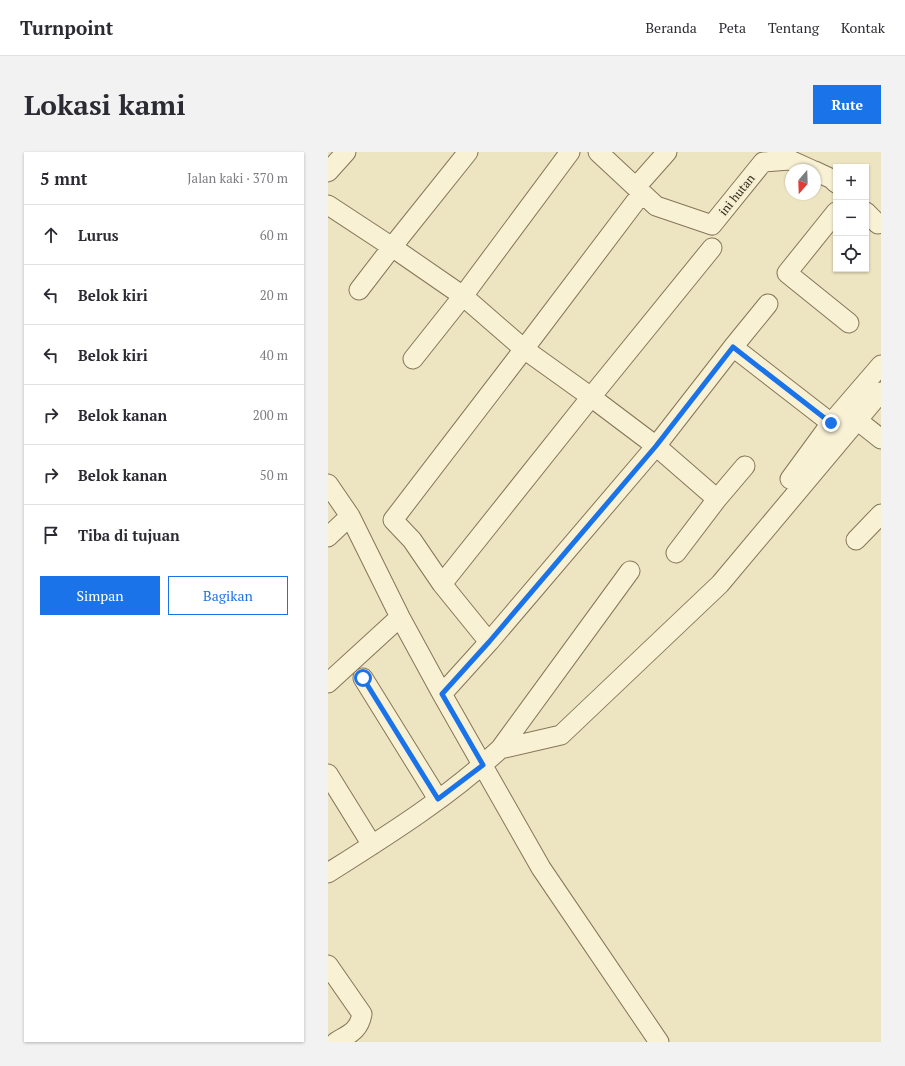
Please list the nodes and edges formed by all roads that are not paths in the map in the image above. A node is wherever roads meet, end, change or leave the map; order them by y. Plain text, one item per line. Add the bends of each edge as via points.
1 (346, 152) edge
2 (468, 152) edge
3 (570, 152) edge
4 (598, 152) edge
5 (667, 152) edge
6 (799, 164) edge
7 (328, 172) edge
8 (821, 174) edge
9 (833, 180) edge
10 (639, 190) junction
11 (328, 205) edge
12 (833, 216) edge
13 (392, 246) junction
14 (712, 248) dead end
15 (359, 290) dead end
16 (463, 296) junction
17 (768, 304) dead end
18 (849, 323) dead end
19 (733, 347) junction
20 (524, 349) junction
21 (413, 359) dead end
22 (881, 365) edge
23 (881, 392) edge
24 (591, 397) junction
25 (857, 420) junction
26 (831, 423) junction
27 (881, 439) edge
28 (656, 446) junction
29 (745, 466) dead end
30 (790, 479) dead end
31 (328, 484) edge
32 (717, 499) junction
33 (881, 514) edge
34 (350, 516) junction
35 (328, 538) edge
36 (856, 540) dead end
37 (676, 553) dead end
38 (630, 571) dead end
39 (442, 584) junction
40 (400, 618) junction
41 (489, 642) junction
42 (363, 678) dead end
43 (328, 683) edge
44 (442, 694) junction
45 (500, 749) junction
46 (483, 765) junction
47 (328, 774) edge
48 (438, 799) junction
49 (372, 845) junction
50 (328, 873) edge
51 (328, 965) edge
52 (336, 1042) edge
53 (658, 1042) edge

1 - 7 street
2 - 13 street
3 - 16 street
4 - 10 street
5 - 10 street
6 - 10 street, ini hutan via 790,160 764,162 712,225 656,206
8 - 9 street
10 - 20 street
11 - 13 street
12 - 18 street via 787,273
13 - 15 street
13 - 16 street
14 - 24 street
16 - 20 street
16 - 21 street
17 - 19 street
19 - 26 street
19 - 28 street
20 - 24 street
20 - 39 street via 392,520 412,540
22 - 26 street
23 - 25 street
24 - 28 street
24 - 39 street
25 - 27 street
25 - 45 street via 720,584 561,735
26 - 30 street
28 - 32 street
28 - 41 street
29 - 32 street
31 - 34 street
32 - 37 street
33 - 36 street
34 - 35 street
34 - 40 street
38 - 45 street
39 - 41 street
40 - 43 street
40 - 44 street
41 - 44 street
42 - 48 street
44 - 46 street
45 - 46 street
46 - 48 street
46 - 53 street via 541,868
47 - 49 street
48 - 49 street
49 - 50 street
51 - 52 street via 362,1014 360,1023 354,1030

